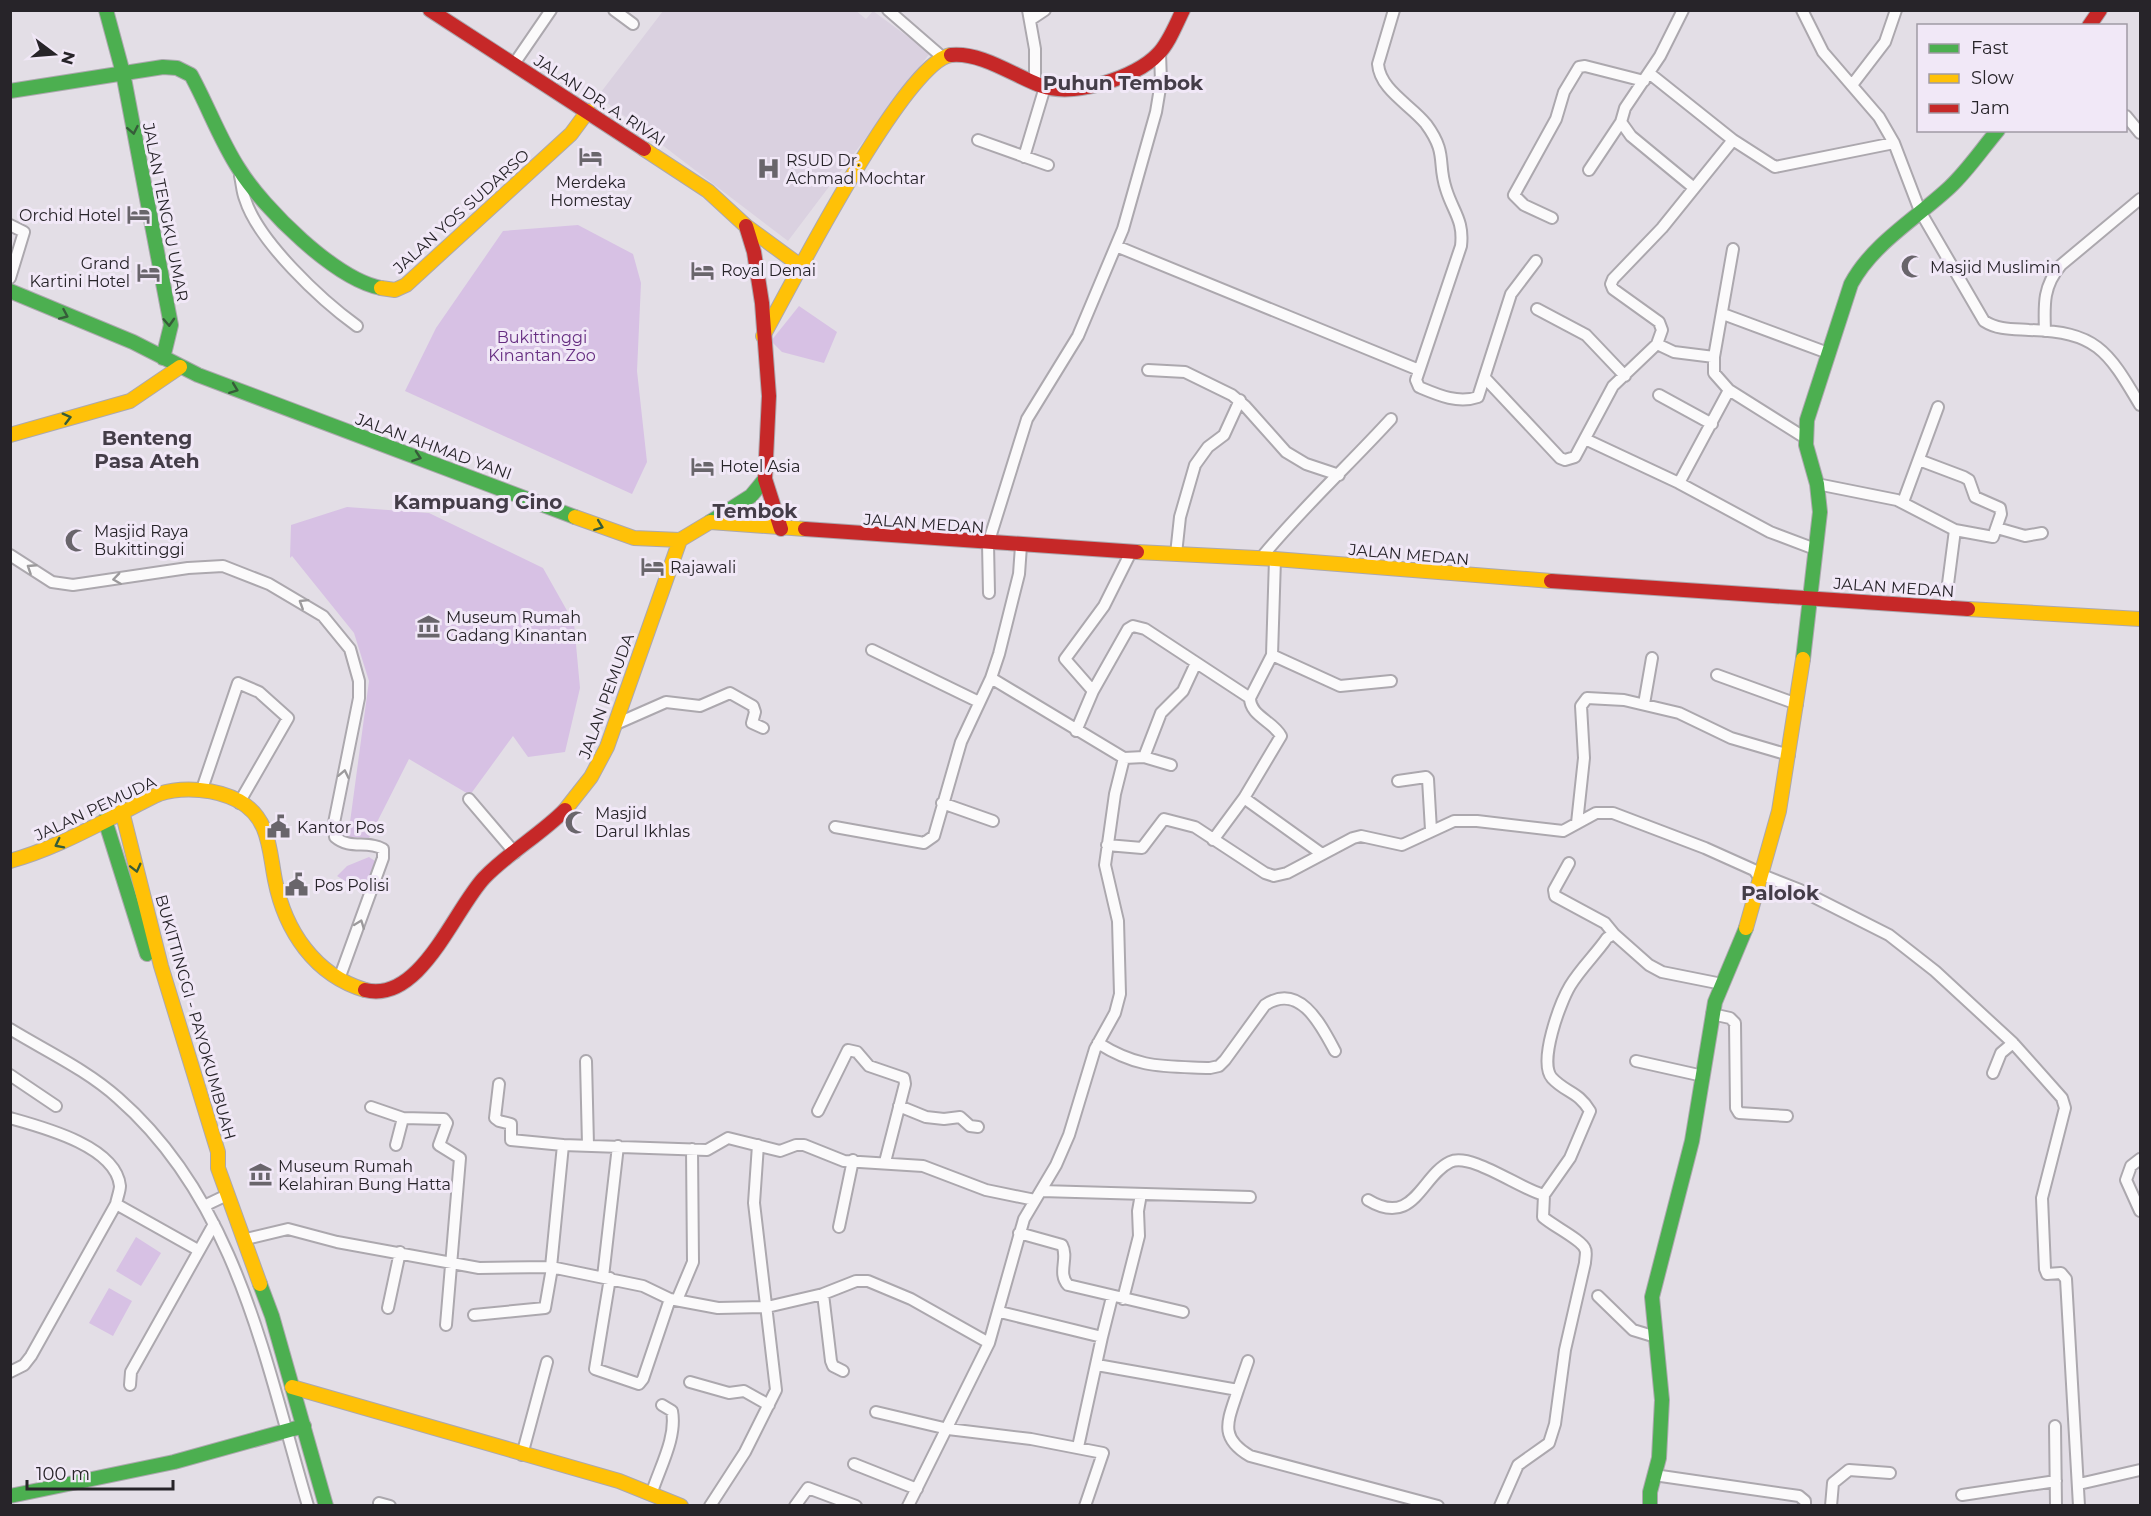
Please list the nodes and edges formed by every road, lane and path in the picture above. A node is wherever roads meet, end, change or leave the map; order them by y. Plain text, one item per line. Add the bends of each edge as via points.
1 (106, 10) edge
2 (551, 10) edge
3 (888, 10) edge
4 (1045, 10) edge
5 (1183, 10) edge
6 (1394, 10) edge
7 (1683, 10) edge
8 (1802, 10) edge
9 (1896, 10) edge
10 (2100, 10) edge
11 (432, 11) edge
12 (615, 11) edge
13 (1029, 15) edge
14 (633, 24) dead end
15 (2090, 24) edge
16 (1160, 53) junction
17 (941, 56) junction
18 (514, 64) junction
19 (123, 73) junction
20 (1646, 77) junction
21 (1852, 85) junction
22 (1040, 86) junction
23 (10, 91) edge
24 (588, 111) junction
25 (2127, 117) edge
26 (1621, 122) junction
27 (1996, 132) edge
28 (2140, 133) edge
29 (978, 140) dead end
30 (1733, 141) junction
31 (1894, 143) junction
32 (1024, 157) junction
33 (1048, 165) dead end
34 (239, 170) junction
35 (1589, 170) dead end
36 (1695, 189) junction
37 (2140, 199) edge
38 (1920, 211) junction
39 (1552, 218) dead end
40 (10, 225) edge
41 (746, 226) junction
42 (1116, 246) junction
43 (1732, 249) dead end
44 (1536, 261) dead end
45 (802, 267) junction
46 (10, 278) edge
47 (10, 291) edge
48 (1538, 309) dead end
49 (1723, 314) junction
50 (357, 326) dead end
51 (2045, 331) junction
52 (763, 336) junction
53 (1657, 344) junction
54 (1828, 353) junction
55 (1714, 357) junction
56 (163, 358) junction
57 (180, 367) junction
58 (1148, 370) dead end
59 (1419, 370) junction
60 (1625, 376) junction
61 (162, 378) junction
62 (1485, 378) junction
63 (1729, 390) junction
64 (1659, 395) dead end
65 (1240, 400) junction
66 (2140, 405) edge
67 (1938, 407) dead end
68 (1391, 419) dead end
69 (1712, 424) junction
70 (10, 435) edge
71 (1585, 439) junction
72 (1807, 439) junction
73 (1919, 460) junction
74 (1339, 475) junction
75 (765, 479) junction
76 (1679, 483) junction
77 (1817, 484) junction
78 (1903, 502) junction
79 (710, 522) junction
80 (1997, 528) junction
81 (781, 529) junction
82 (1955, 530) junction
83 (2042, 533) dead end
84 (680, 540) junction
85 (988, 544) junction
86 (1021, 546) junction
87 (1815, 549) junction
88 (1131, 552) junction
89 (1176, 554) junction
90 (10, 555) edge
91 (1261, 558) junction
92 (1275, 559) junction
93 (988, 593) dead end
94 (1808, 598) junction
95 (1945, 607) junction
96 (2140, 620) edge
97 (872, 650) dead end
98 (1272, 655) junction
99 (1652, 658) dead end
100 (1196, 663) junction
101 (1717, 675) dead end
102 (991, 678) junction
103 (1391, 681) dead end
104 (1093, 691) junction
105 (1250, 698) junction
106 (979, 702) junction
107 (1644, 704) junction
108 (1797, 704) junction
109 (616, 724) junction
110 (763, 728) dead end
111 (1076, 731) junction
112 (1789, 755) junction
113 (1144, 757) junction
114 (1124, 759) junction
115 (1171, 765) dead end
116 (1398, 781) dead end
117 (202, 789) junction
118 (1244, 798) junction
119 (469, 799) dead end
120 (239, 803) junction
121 (942, 803) junction
122 (123, 811) junction
123 (105, 820) junction
124 (993, 821) dead end
125 (1577, 823) junction
126 (835, 826) dead end
127 (1431, 830) junction
128 (1213, 840) junction
129 (1107, 845) junction
130 (515, 853) junction
131 (1322, 854) junction
132 (10, 861) edge
133 (1569, 863) dead end
134 (1761, 878) junction
135 (1614, 934) junction
136 (339, 979) junction
137 (1722, 984) junction
138 (1712, 1014) junction
139 (10, 1029) edge
140 (1098, 1043) junction
141 (2013, 1043) junction
142 (1335, 1051) dead end
143 (586, 1061) dead end
144 (1636, 1061) dead end
145 (1994, 1073) dead end
146 (10, 1075) edge
147 (1703, 1076) junction
148 (499, 1084) dead end
149 (56, 1106) dead end
150 (899, 1106) junction
151 (371, 1107) dead end
152 (818, 1111) dead end
153 (1787, 1116) dead end
154 (10, 1118) edge
155 (403, 1118) junction
156 (978, 1127) dead end
157 (396, 1145) dead end
158 (563, 1145) junction
159 (588, 1145) junction
160 (758, 1145) junction
161 (618, 1146) junction
162 (692, 1149) junction
163 (886, 1158) junction
164 (2140, 1159) edge
165 (853, 1160) junction
166 (218, 1168) junction
167 (1141, 1194) junction
168 (227, 1195) junction
169 (1544, 1195) junction
170 (1038, 1196) junction
171 (1250, 1197) dead end
172 (1368, 1200) dead end
173 (116, 1204) junction
174 (204, 1206) junction
175 (2140, 1211) edge
176 (214, 1224) junction
177 (839, 1227) dead end
178 (1019, 1233) junction
179 (245, 1237) junction
180 (224, 1242) junction
181 (198, 1250) junction
182 (400, 1252) junction
183 (450, 1263) junction
184 (551, 1268) junction
185 (607, 1278) junction
186 (823, 1294) junction
187 (1598, 1296) dead end
188 (1118, 1298) junction
189 (673, 1299) junction
190 (767, 1307) junction
191 (388, 1308) dead end
192 (1000, 1312) junction
193 (1183, 1312) dead end
194 (474, 1315) dead end
195 (446, 1325) dead end
196 (1102, 1337) junction
197 (1656, 1337) junction
198 (989, 1343) junction
199 (1248, 1361) dead end
200 (547, 1362) dead end
201 (1097, 1365) junction
202 (843, 1371) dead end
203 (10, 1372) edge
204 (690, 1382) dead end
205 (130, 1385) dead end
206 (292, 1387) junction
207 (1238, 1390) junction
208 (662, 1405) dead end
209 (769, 1405) junction
210 (876, 1412) dead end
211 (304, 1426) junction
212 (2055, 1426) dead end
213 (948, 1430) junction
214 (286, 1431) junction
215 (1078, 1447) junction
216 (522, 1455) junction
217 (854, 1464) dead end
218 (2140, 1470) edge
219 (1890, 1473) dead end
220 (1654, 1475) junction
221 (2056, 1481) junction
222 (2079, 1484) junction
223 (917, 1489) junction
224 (652, 1492) junction
225 (1962, 1495) dead end
226 (10, 1496) edge
227 (308, 1506) edge
228 (326, 1506) edge
229 (681, 1506) edge
230 (710, 1506) edge
231 (795, 1506) edge
232 (856, 1506) edge
233 (908, 1506) edge
234 (1085, 1506) edge
235 (1438, 1506) edge
236 (1500, 1506) edge
237 (1650, 1506) edge
238 (1805, 1506) edge
239 (1831, 1506) edge
240 (2056, 1506) edge
241 (2079, 1506) edge

1 - 19 main road, JALAN TENGKU UMAR
2 - 18 street
3 - 17 street
4 - 13 street
5 - 16 main road
6 - 59 street via 1378,72 1425,123 1442,151 1444,186 1463,229 1461,246
7 - 20 street
8 - 21 street via 1823,52
9 - 21 street via 1885,42
10 - 15 main road
11 - 18 main road, JALAN DR. A. RIVAI
12 - 14 street
13 - 22 street
16 - 22 main road via 1143,67 1110,82 1072,90
16 - 42 street via 1156,112
17 - 22 main road via 972,56
17 - 45 main road via 923,72 866,153
18 - 24 main road, JALAN DR. A. RIVAI
19 - 23 main road, JALAN YOS SUDARSO
19 - 34 main road, JALAN YOS SUDARSO via 163,67 191,75
19 -> 56 main road, JALAN TENGKU UMAR via 171,325
20 - 26 street via 1625,108
20 - 30 street
20 - 39 street via 1579,67 1564,92 1552,127 1515,192 1515,198
21 - 31 street via 1879,117
22 - 32 street
24 - 34 main road, JALAN YOS SUDARSO via 572,134 406,285 394,290 356,278 314,252
24 - 41 main road, JALAN DR. A. RIVAI via 708,191
25 - 28 street
26 - 35 street
26 - 36 street via 1631,136
27 - 38 main road via 1951,186
29 - 32 street
30 - 31 street via 1779,168
30 - 36 street
31 - 38 street
32 - 33 street
34 - 50 street via 245,199 262,230 325,301
36 - 53 street via 1611,284 1659,322 1662,330
37 - 51 street via 2053,274 2044,298
38 - 51 street via 1984,321 2000,328
38 - 54 main road via 1858,271
40 - 46 street via 24,232 24,237
41 - 45 main road, JALAN DR. A. RIVAI
41 - 52 main road via 759,274
42 - 59 street
42 - 85 street via 1078,336 1027,419
43 - 49 street
44 - 62 street via 1511,294
45 - 52 main road
47 -> 56 main road, JALAN AHMAD YANI
48 - 60 street via 1586,335
49 - 54 street
49 - 55 street
51 - 66 street via 2071,333 2092,342 2115,365
52 - 75 main road via 768,396
53 - 55 street via 1674,352
53 - 60 street
54 - 72 main road via 1813,397
55 - 63 street via 1714,373
56 - 57 main road, JALAN AHMAD YANI
56 - 61 street
57 - 61 main road
57 -> 84 main road, JALAN AHMAD YANI via 619,534
58 - 65 street via 1185,372
59 - 62 street via 1419,387 1467,401 1478,397
60 - 71 street via 1601,404
70 -> 61 main road via 130,401
62 - 71 street via 1560,458 1575,457
63 - 69 street
63 - 72 street
64 - 69 street
65 - 74 street via 1286,452 1306,464
65 - 89 street via 1224,435 1208,447 1195,465 1180,517
67 - 73 street
68 - 74 street
69 - 76 street
71 - 76 street
72 - 77 main road
73 - 78 street
73 - 80 street via 1969,480 1975,497 2001,510
74 - 91 street via 1297,514
75 - 79 main road via 751,496
75 - 81 main road
76 - 87 street via 1770,532
77 - 78 street
77 - 87 main road via 1820,512
78 - 82 street
79 - 81 main road, JALAN MEDAN
79 - 84 main road
80 - 82 street via 1991,538
80 - 83 street via 2025,536
81 - 85 main road, JALAN MEDAN
82 - 95 street
84 - 109 main road, JALAN PEMUDA
85 - 86 main road, JALAN MEDAN
85 - 93 street
86 - 88 main road, JALAN MEDAN
86 - 102 street via 1015,596
87 - 94 main road
88 - 89 main road, JALAN MEDAN
88 - 104 street via 1104,606 1065,659
89 - 91 main road, JALAN MEDAN
136 -> 90 street via 383,858 383,849 375,844 351,846 335,837 334,822 359,698 356,664 339,634 323,616 301,602 223,566 73,585 52,582
91 - 92 main road, JALAN MEDAN
92 - 94 main road, JALAN MEDAN
92 - 98 street
94 - 95 main road, JALAN MEDAN
94 - 108 main road
95 - 96 main road, JALAN MEDAN
97 - 106 street
98 - 103 street via 1340,686
98 - 105 street
99 - 107 street
100 - 104 street via 1145,629 1133,626
100 - 105 street
100 - 113 street via 1183,691 1161,713
101 - 108 street
102 - 106 street
102 - 111 street
104 - 111 street
105 - 118 street via 1254,711 1281,736
106 - 121 street via 961,742
107 - 112 street via 1679,713 1731,738
107 - 125 street via 1587,698 1582,701 1584,758
108 - 112 main road
109 - 110 street via 666,702 700,706 730,693 753,706 752,723
109 - 130 main road, JALAN PEMUDA via 597,769 578,794
111 - 114 street
112 - 134 main road
113 - 114 street
113 - 115 street
114 - 129 street
116 - 127 street via 1428,779
117 - 120 main road, JALAN PEMUDA via 217,791
117 - 120 street via 238,683 260,692 288,718
117 - 122 main road, JALAN PEMUDA via 160,794
118 - 128 street
118 - 131 street
119 - 130 street
120 - 136 main road, JALAN PEMUDA via 264,826 275,883 308,957
121 - 124 street
121 - 126 street via 934,836 924,843
122 - 123 main road, JALAN PEMUDA
122 -> 166 main road, BUKITTINGGI - PAYOKUMBUAH via 161,966 218,1152
123 -> 132 main road, JALAN PEMUDA via 42,852
123 - 166 main road
125 - 127 street via 1563,831 1550,831 1462,820
125 - 134 street via 1596,813 1613,813 1720,855 1754,870
127 - 131 street via 1402,845 1361,836
128 - 129 street via 1195,827 1164,819 1142,848
128 - 131 street via 1274,876
129 - 140 street via 1105,865 1118,921 1120,994
130 - 136 main road, JALAN PEMUDA via 483,878 423,966 399,987 387,993 368,991
133 - 135 street via 1554,890 1555,896 1605,923
134 - 137 main road via 1744,935
134 - 141 street via 1881,929 1935,971
135 - 137 street via 1662,972
135 - 169 street via 1570,985 1546,1060 1551,1077 1581,1097 1590,1111 1570,1158
137 - 138 main road
138 - 147 main road
138 - 153 street via 1735,1023 1739,1113
139 - 174 street via 118,1097 176,1161
140 - 142 street via 1142,1064 1219,1066 1265,1005 1284,998 1308,1008 1318,1018
140 - 170 street via 1069,1135
141 - 145 street via 2001,1053
141 - 222 street via 2064,1103 2042,1198 2045,1269 2066,1279
143 - 159 street
144 - 147 street
146 - 149 street
147 - 197 main road via 1692,1141 1652,1297
148 - 158 street via 495,1118 511,1124 511,1140
150 - 152 street via 904,1078 869,1066 857,1052 848,1050
150 - 156 street via 926,1117 960,1117 970,1126
150 - 163 street
151 - 155 street
154 - 173 street via 71,1138 105,1161 116,1173 120,1187
155 - 157 street
155 - 183 street via 444,1119 447,1123 439,1145 460,1158
158 - 159 street
158 - 184 street
159 - 161 street
160 - 162 street via 728,1138 707,1150
160 - 165 street via 785,1151 796,1144 804,1145 844,1161
160 - 190 street via 754,1203
161 - 162 street
161 - 185 street
162 - 189 street via 693,1262
163 - 165 street
163 - 170 street via 923,1166 986,1190
164 - 175 street via 2131,1166 2126,1180
165 - 177 street
166 - 168 main road, BUKITTINGGI - PAYOKUMBUAH
167 - 170 street
167 - 171 street
167 - 188 street via 1139,1236
168 - 174 street
168 - 179 main road, BUKITTINGGI - PAYOKUMBUAH
169 - 172 street via 1474,1163 1457,1160 1443,1167 1414,1199 1402,1205 1387,1208
169 - 236 street via 1543,1216 1554,1228 1579,1240 1586,1249 1585,1263 1564,1350 1549,1443 1518,1465
170 - 178 street
173 - 181 street
173 - 203 street via 31,1356
174 - 176 street
176 - 180 street
176 - 181 street
178 - 188 street via 1062,1245 1062,1274 1068,1285
178 - 192 street
179 - 180 street
179 - 182 street via 288,1229
179 - 206 main road, BUKITTINGGI - PAYOKUMBUAH
180 - 214 street via 251,1309
181 - 205 street via 131,1372
182 - 183 street
182 - 191 street
183 - 184 street via 485,1269
183 - 195 street
184 - 185 street
184 - 194 street via 545,1308
185 - 189 street via 643,1286
185 - 189 street via 596,1369 629,1382 642,1383
186 - 190 street
186 - 198 street via 856,1281 868,1281 911,1299
186 - 202 street via 831,1361
187 - 197 street via 1633,1330
188 - 193 street
188 - 196 street
189 - 190 street via 718,1308
190 - 209 street via 776,1383
192 - 196 street
192 - 198 street
196 - 201 street
197 - 220 main road via 1662,1408
198 - 213 street
199 - 207 street
200 - 216 street
201 - 207 street
201 - 215 street
204 - 209 street via 729,1393 744,1391
206 - 211 main road, BUKITTINGGI - PAYOKUMBUAH
206 - 216 main road via 417,1420
207 - 235 street via 1229,1416 1228,1435 1250,1456
208 - 224 street via 672,1411 673,1417 670,1442
209 - 230 street via 746,1452
210 - 213 street
211 - 214 main road
211 - 228 main road, BUKITTINGGI - PAYOKUMBUAH
212 - 221 street
213 - 215 street
213 - 223 street
214 - 226 main road via 174,1462
214 - 227 street
215 - 234 street via 1103,1453
216 - 224 main road
217 - 223 street
218 - 222 street
219 - 239 street via 1849,1470 1833,1483
220 - 237 main road
220 - 238 street via 1799,1496
221 - 225 street
221 - 240 street
222 - 241 street
223 - 233 street
224 - 229 main road
231 - 232 street via 808,1488

